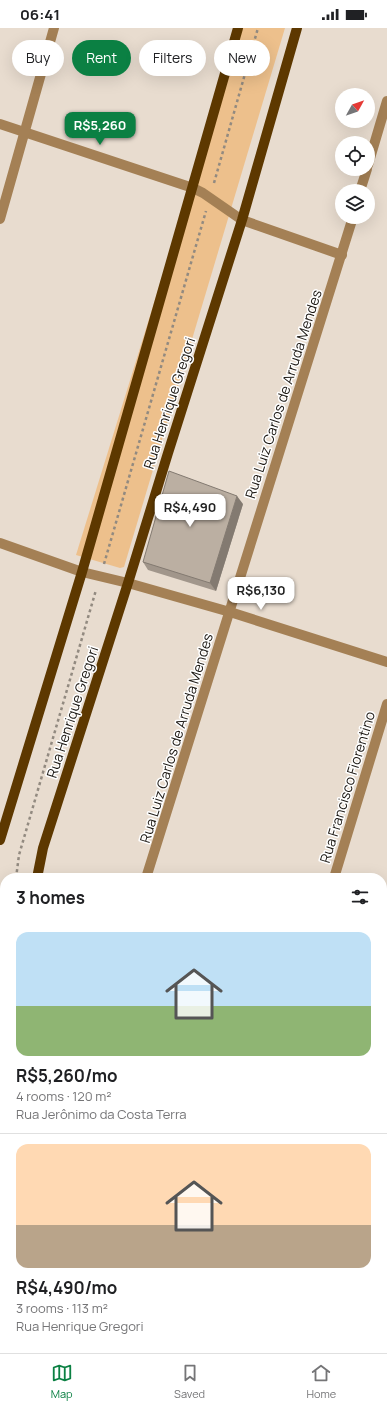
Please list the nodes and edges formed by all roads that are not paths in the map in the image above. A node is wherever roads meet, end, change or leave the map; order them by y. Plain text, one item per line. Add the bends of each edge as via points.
1 (54, 28) edge
2 (238, 28) edge
3 (297, 28) edge
4 (387, 101) edge
5 (0, 124) edge
6 (26, 132) junction
7 (375, 141) edge
8 (193, 188) junction
9 (0, 220) edge
10 (242, 220) junction
11 (351, 224) edge
12 (342, 255) junction
13 (0, 543) edge
14 (82, 572) junction
15 (128, 582) junction
16 (230, 612) junction
17 (387, 662) edge
18 (387, 704) edge
19 (0, 840) edge
20 (38, 873) edge
21 (148, 873) edge
22 (336, 873) edge

1 - 6 street
2 - 8 main road
3 - 10 main road, Rua Henrique Gregori
4 - 7 street
5 - 6 street
6 - 8 street
6 - 9 street
8 - 10 street
8 - 14 main road
10 - 12 street
10 - 15 main road, Rua Henrique Gregori
11 - 12 street, Rua Luiz Carlos de Arruda Mendes
12 - 16 street, Rua Luiz Carlos de Arruda Mendes
13 - 14 street
14 - 15 street
14 - 19 main road
15 - 16 street
15 - 20 main road, Rua Henrique Gregori via 43,848
16 - 17 street
16 - 21 street, Rua Luiz Carlos de Arruda Mendes
18 - 22 street, Rua Francisco Fiorentino

